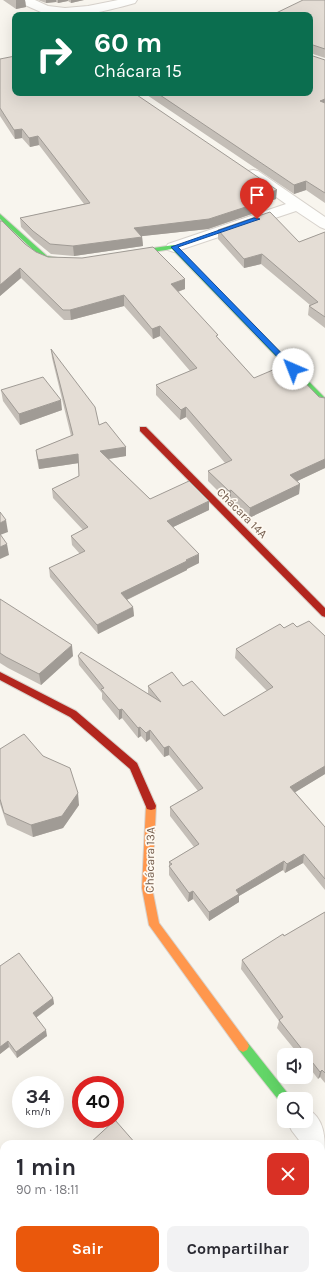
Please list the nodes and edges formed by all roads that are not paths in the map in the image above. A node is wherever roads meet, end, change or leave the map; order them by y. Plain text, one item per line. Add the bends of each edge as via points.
1 (25, 0) edge
2 (131, 0) edge
3 (238, 165) edge
4 (298, 205) junction
5 (0, 216) edge
6 (325, 224) edge
7 (174, 247) junction
8 (115, 256) edge
9 (79, 262) edge
10 (325, 402) edge
11 (143, 429) dead end
12 (325, 614) edge
13 (0, 676) edge
14 (279, 1092) edge
15 (308, 1128) edge
16 (318, 1140) edge

1 - 2 street via 45,9 62,11 90,9
3 - 4 street
4 - 6 street
4 - 7 street
5 - 9 street via 45,258 60,262
7 - 8 street
7 - 10 street
11 - 12 street, Chácara 14A
13 - 14 street, Chácara 13A via 73,714 134,766 151,806 148,888 154,925
15 - 16 street

